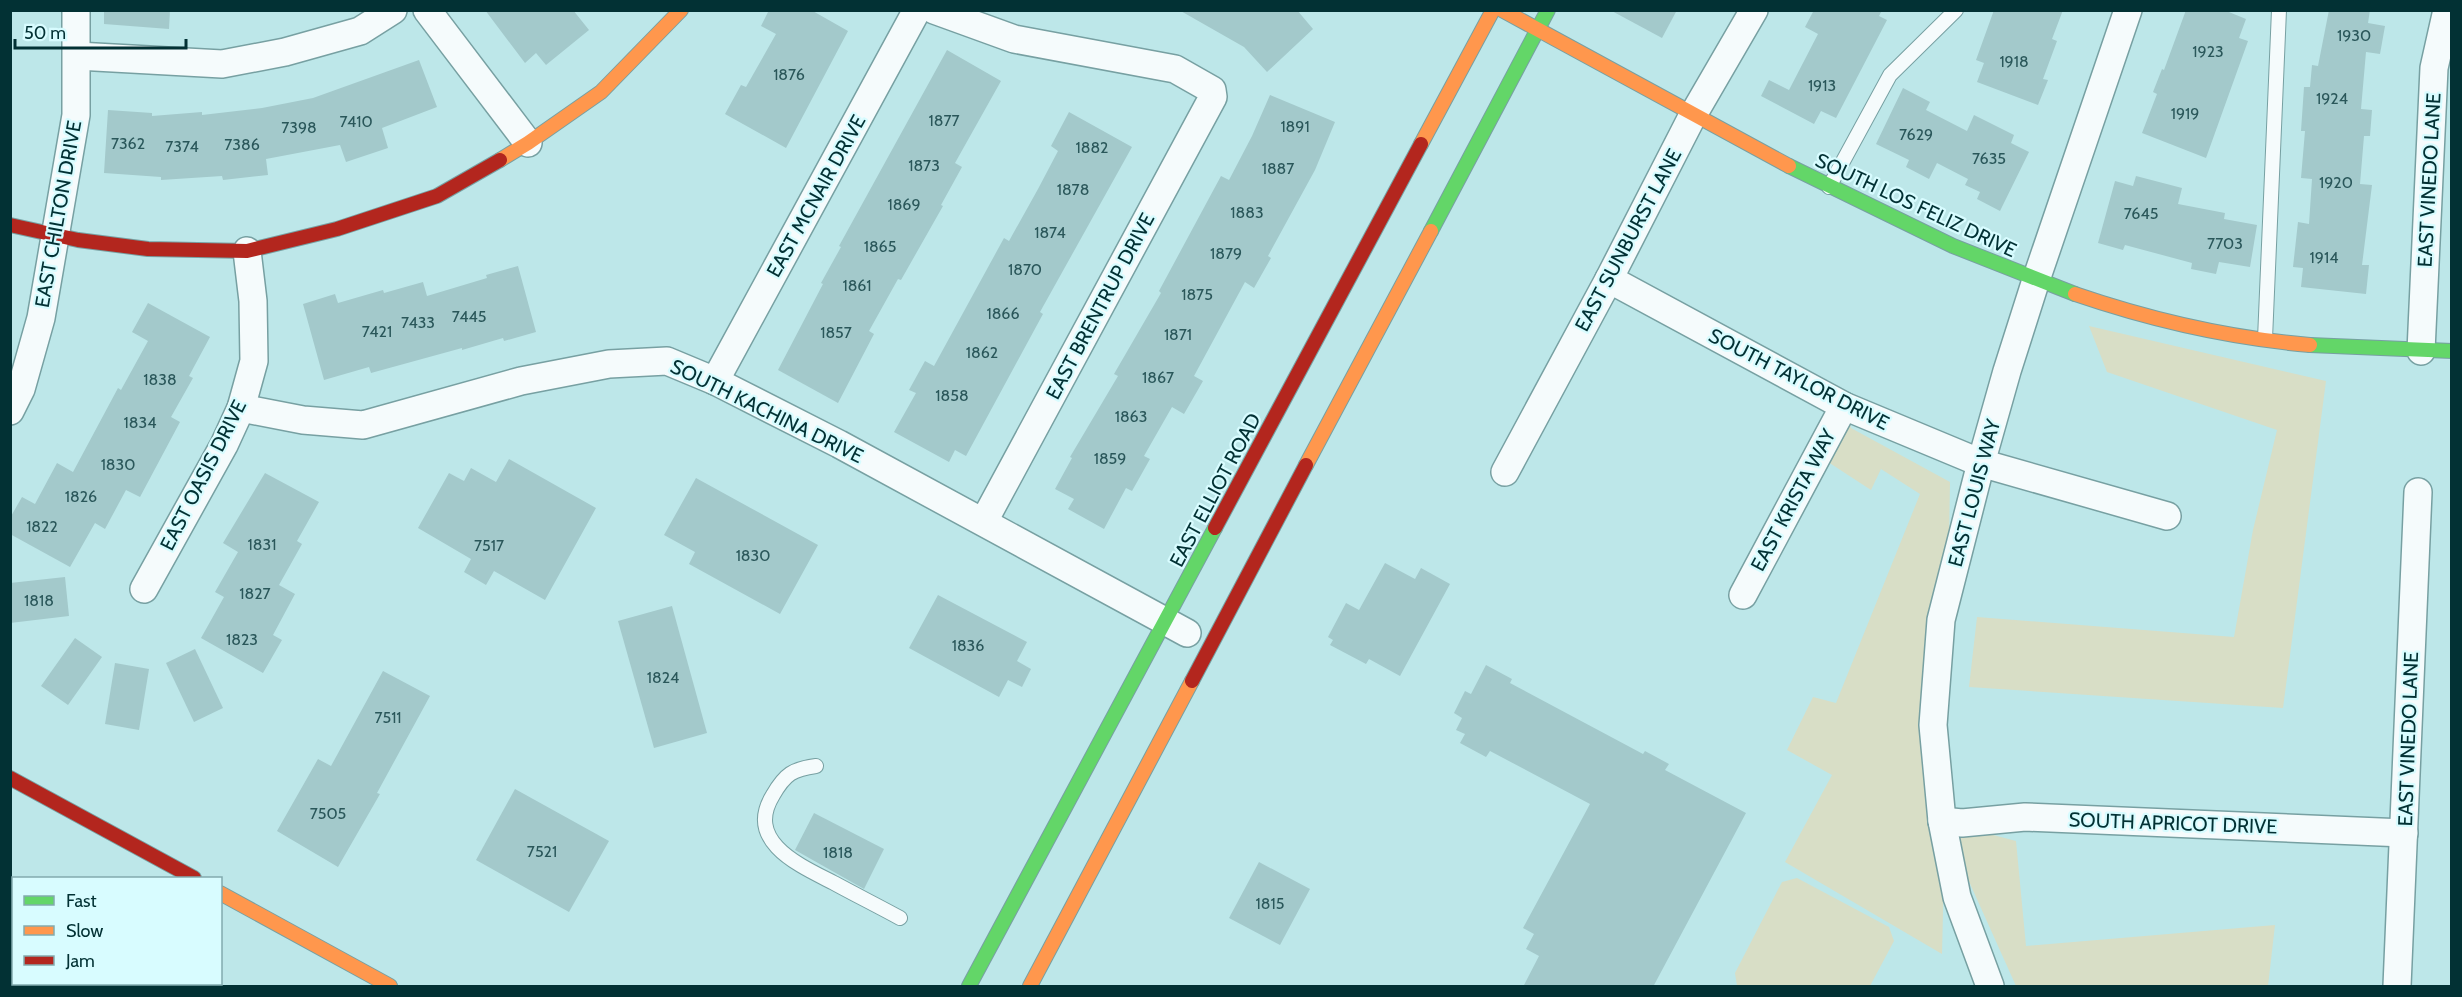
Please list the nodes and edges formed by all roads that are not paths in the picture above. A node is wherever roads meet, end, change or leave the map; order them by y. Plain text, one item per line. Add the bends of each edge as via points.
1 (76, 10) edge
2 (393, 10) edge
3 (427, 10) edge
4 (681, 10) edge
5 (917, 10) edge
6 (934, 10) edge
7 (1493, 10) edge
8 (1502, 10) edge
9 (1548, 10) edge
10 (1754, 10) edge
11 (1956, 10) edge
12 (2128, 10) edge
13 (2279, 10) edge
14 (2447, 10) edge
15 (1537, 31) junction
16 (77, 56) junction
17 (1693, 115) junction
18 (528, 143) junction
19 (1829, 188) junction
20 (10, 225) edge
21 (56, 236) junction
22 (247, 251) junction
23 (1609, 279) junction
24 (2036, 280) junction
25 (2265, 339) junction
26 (2421, 351) junction
27 (2451, 351) edge
28 (715, 381) junction
29 (1844, 406) junction
30 (241, 408) junction
31 (10, 411) edge
32 (1981, 463) junction
33 (1505, 472) dead end
34 (2418, 492) dead end
35 (2167, 516) dead end
36 (984, 521) junction
37 (144, 589) dead end
38 (1743, 595) dead end
39 (1177, 626) junction
40 (816, 766) dead end
41 (10, 778) edge
42 (1942, 821) junction
43 (2404, 833) junction
44 (190, 877) edge
45 (222, 894) edge
46 (900, 918) dead end
47 (390, 987) edge
48 (969, 987) edge
49 (1030, 987) edge
50 (1990, 987) edge
51 (2397, 987) edge

1 - 16 street, EAST CHILTON DRIVE
2 - 16 street via 360,31 222,64
3 - 18 street
4 - 18 main road via 601,92
5 - 28 street, EAST MCNAIR DRIVE
6 - 36 street, EAST BRENTRUP DRIVE via 1014,39 1175,69 1212,90 1213,97
7 - 39 main road, EAST ELLIOT ROAD
8 - 15 main road, SOUTH LOS FELIZ DRIVE
9 - 15 main road
10 - 17 street, EAST SUNBURST LANE
11 - 19 lane via 1890,75
12 - 24 street, EAST LOUIS WAY
13 - 25 lane
14 - 26 street, EAST VINEDO LANE via 2434,68
15 - 17 main road, SOUTH LOS FELIZ DRIVE
15 - 49 main road
16 - 21 street, EAST CHILTON DRIVE via 76,115
17 - 19 main road, SOUTH LOS FELIZ DRIVE
17 - 23 street, EAST SUNBURST LANE
18 - 22 main road via 437,196 337,229
19 - 24 main road, SOUTH LOS FELIZ DRIVE via 1972,257
20 - 21 main road
21 - 22 main road via 148,249
21 - 31 street, EAST CHILTON DRIVE via 41,318 21,389
22 - 30 street, EAST OASIS DRIVE via 254,362
23 - 29 street, SOUTH TAYLOR DRIVE
23 - 33 street, EAST SUNBURST LANE
24 - 25 main road, SOUTH LOS FELIZ DRIVE via 2153,318
24 - 32 street, EAST LOUIS WAY
25 - 26 main road, SOUTH LOS FELIZ DRIVE
26 - 27 main road, SOUTH LOS FELIZ DRIVE
28 - 30 street, SOUTH KACHINA DRIVE via 667,361 609,364 522,381 363,425 303,420
28 - 36 street, SOUTH KACHINA DRIVE
29 - 32 street, SOUTH TAYLOR DRIVE
29 - 38 street, EAST KRISTA WAY
30 - 37 street, EAST OASIS DRIVE
32 - 35 street, SOUTH TAYLOR DRIVE
32 - 42 street, EAST LOUIS WAY via 1941,620 1933,725
34 - 43 street, EAST VINEDO LANE
36 - 39 street, SOUTH KACHINA DRIVE
39 - 48 main road, EAST ELLIOT ROAD
40 - 46 lane via 796,769 780,782 770,800 764,824 774,845 790,860
41 - 44 main road
42 - 43 street, SOUTH APRICOT DRIVE via 2025,817
42 - 50 street, EAST LOUIS WAY via 1957,897
43 - 51 street, EAST VINEDO LANE
45 - 47 main road

